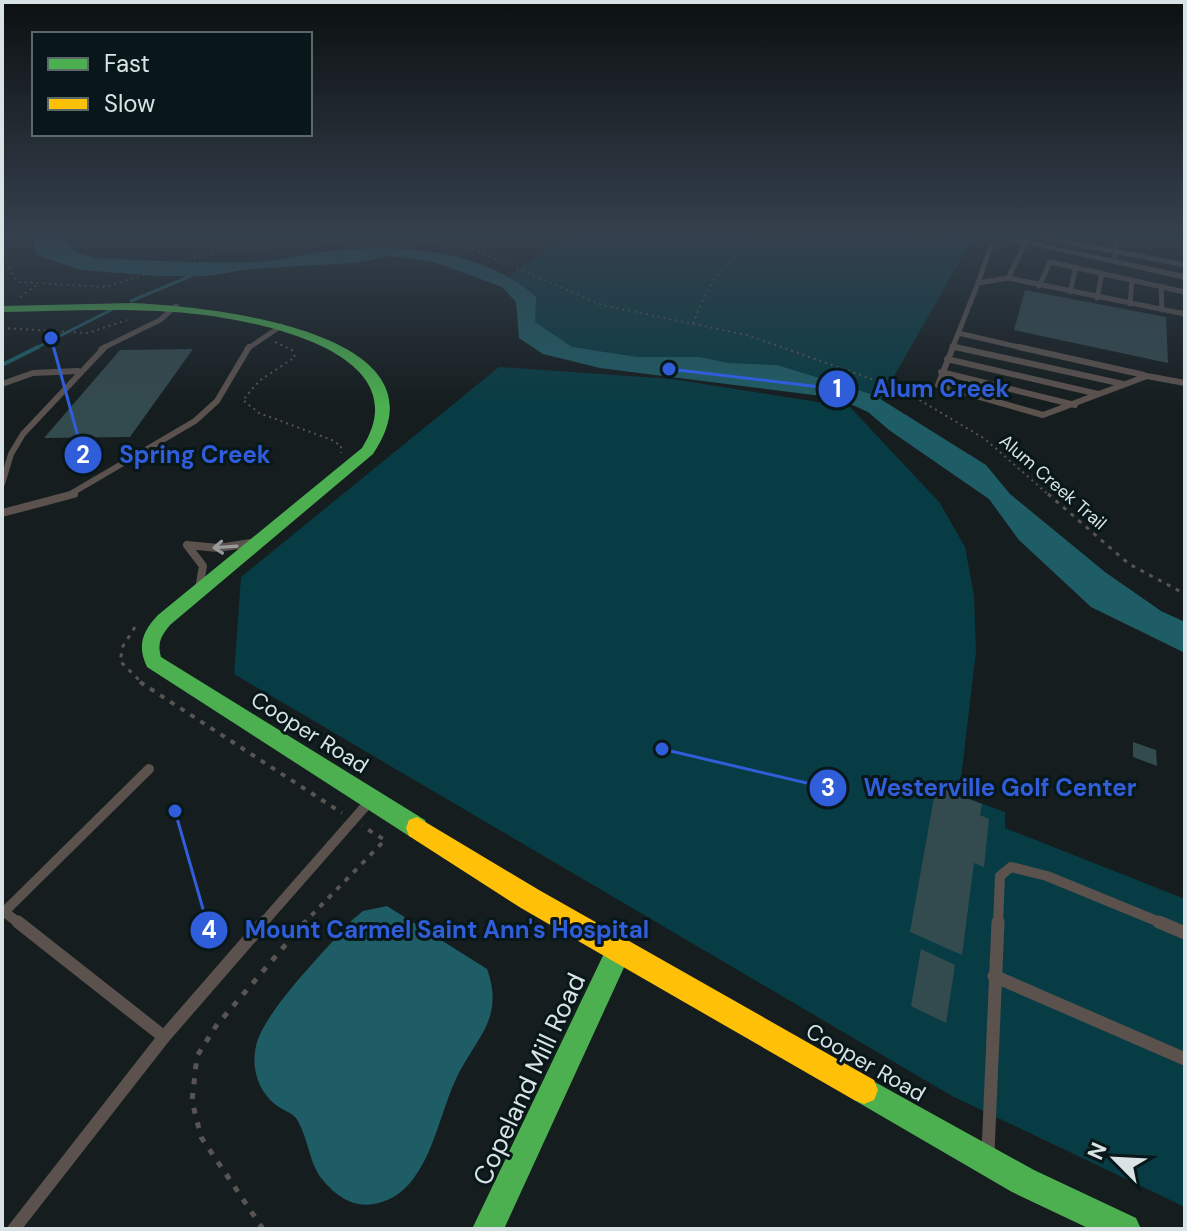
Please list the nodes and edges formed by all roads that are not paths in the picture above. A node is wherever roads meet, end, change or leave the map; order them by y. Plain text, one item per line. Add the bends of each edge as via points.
1 (975, 290) edge
2 (1062, 290) edge
3 (1099, 290) edge
4 (1131, 290) edge
5 (1161, 290) edge
6 (1070, 292) joint
7 (1097, 298) junction
8 (1130, 304) junction
9 (176, 306) junction
10 (2, 309) edge
11 (1162, 310) junction
12 (1185, 314) edge
13 (285, 324) junction
14 (958, 333) junction
15 (952, 346) junction
16 (947, 359) junction
17 (78, 371) junction
18 (941, 372) junction
19 (1147, 376) junction
20 (1185, 383) edge
21 (2, 384) edge
22 (1123, 384) junction
23 (1100, 395) junction
24 (1075, 405) junction
25 (2, 484) edge
26 (2, 513) edge
27 (263, 539) junction
28 (199, 592) junction
29 (149, 769) dead end
30 (371, 799) junction
31 (3, 912) edge
32 (1185, 933) edge
33 (619, 950) junction
34 (994, 976) junction
35 (164, 1037) junction
36 (1185, 1059) edge
37 (988, 1161) junction
38 (14, 1229) edge
39 (488, 1229) edge
40 (1125, 1229) edge

1 - 14 lane
2 - 6 lane
3 - 7 lane
4 - 8 lane
5 - 11 lane
6 - 7 lane
7 - 8 lane
8 - 11 lane
9 - 10 street, Cooper Road
9 - 13 street, Cooper Road via 243,313
9 - 17 lane via 160,320 109,342
11 - 12 lane
13 - 26 lane via 247,348 217,401 195,421 74,494
13 - 27 street, Cooper Road via 361,363 385,391 388,407 370,448
14 - 15 lane
14 - 19 lane
15 - 16 lane
15 - 22 lane
16 - 18 lane
16 - 23 lane
17 - 21 lane via 33,373
17 - 25 lane via 23,434
18 - 24 lane
18 - 24 lane via 937,382 944,389 1037,414
19 - 20 lane
19 - 22 lane
22 - 23 lane
23 - 24 lane
27 - 28 street, Cooper Road
27 -> 28 lane via 218,548 187,545 203,566
28 - 30 street, Cooper Road via 151,634 148,649 154,662
29 - 31 lane
30 - 33 street, Cooper Road
30 - 35 lane
31 - 35 lane
32 - 34 lane via 1047,876 1011,867 1000,876
33 - 37 street, Cooper Road
33 - 39 street, Copeland Mill Road
34 - 36 lane
34 - 37 lane
35 - 38 lane
37 - 40 street, Cooper Road

